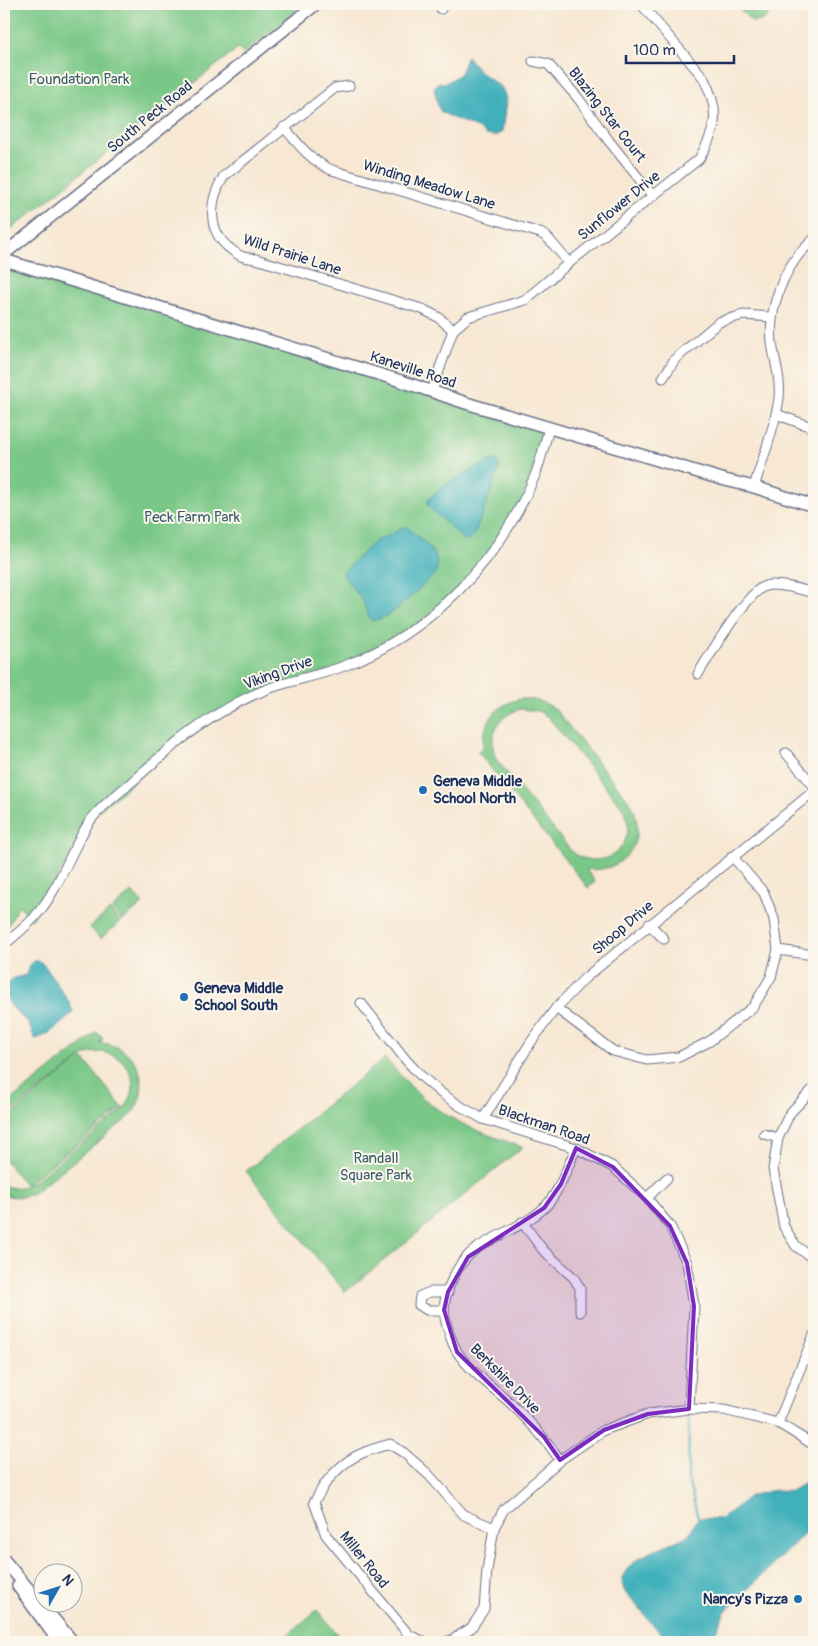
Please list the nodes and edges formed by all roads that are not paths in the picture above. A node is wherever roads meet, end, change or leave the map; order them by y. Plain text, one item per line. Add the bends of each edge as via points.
1 (316, 4) edge
2 (641, 4) edge
3 (533, 61) dead end
4 (349, 86) dead end
5 (284, 127) junction
6 (653, 196) junction
7 (814, 239) edge
8 (4, 254) edge
9 (4, 260) edge
10 (569, 263) junction
11 (772, 317) junction
12 (453, 330) junction
13 (663, 378) dead end
14 (432, 391) junction
15 (776, 414) junction
16 (550, 428) junction
17 (814, 428) edge
18 (754, 487) junction
19 (814, 506) edge
20 (814, 594) edge
21 (698, 674) dead end
22 (786, 753) dead end
23 (814, 786) edge
24 (814, 791) edge
25 (732, 856) junction
26 (649, 924) junction
27 (664, 939) dead end
28 (4, 945) edge
29 (778, 950) junction
30 (814, 955) edge
31 (361, 1003) dead end
32 (556, 1008) junction
33 (814, 1088) edge
34 (483, 1118) junction
35 (764, 1134) dead end
36 (778, 1138) junction
37 (576, 1148) junction
38 (667, 1178) dead end
39 (646, 1198) junction
40 (522, 1222) junction
41 (814, 1259) edge
42 (448, 1292) junction
43 (444, 1310) junction
44 (580, 1312) dead end
45 (813, 1340) edge
46 (690, 1409) junction
47 (778, 1423) junction
48 (814, 1445) edge
49 (560, 1460) junction
50 (494, 1528) junction
51 (4, 1560) edge
52 (4, 1566) edge
53 (59, 1642) edge
54 (72, 1642) edge
55 (425, 1642) edge
56 (444, 1642) edge

1 - 8 main road, South Peck Road
2 - 6 street, Sunflower Drive via 703,77 715,108 709,142 699,159
3 - 6 street, Blazing Star Court via 548,64
4 - 5 street, Wild Prairie Lane via 334,88
5 - 10 street, Winding Meadow Lane via 321,165 540,233
5 - 12 street, Wild Prairie Lane via 230,170 219,184 212,211 221,240 239,256 422,309
6 - 10 street, Sunflower Drive
7 - 11 street via 796,258 781,284
9 - 14 main road, Kaneville Road
10 - 12 street, Sunflower Drive via 525,300 468,317
11 - 13 street via 743,315 719,322 675,359
11 - 15 street via 772,347 780,376
12 - 14 street
14 - 16 main road, Kaneville Road
15 - 17 street
15 - 18 street
16 - 18 main road, Kaneville Road
16 - 28 street, Viking Drive via 536,472 517,512 492,551 457,592 390,644 344,666 266,690 238,703 178,743 95,814 38,914
18 - 19 main road, Kaneville Road
20 - 21 street via 789,587 765,586 748,599
22 - 23 street
24 - 25 street, Shoop Drive
25 - 26 street, Shoop Drive
25 - 29 street via 764,893 774,919
26 - 27 street
26 - 32 street, Shoop Drive via 584,978
29 - 30 street
29 - 32 street via 771,978 753,1007 710,1041 679,1057 647,1060 613,1051
31 - 34 street, Blackman Road via 421,1076 460,1106
32 - 34 street, Shoop Drive
33 - 36 street via 790,1113
34 - 37 street, Blackman Road
35 - 36 street
36 - 41 street via 773,1169 784,1227 796,1246
37 - 39 street, Blackman Road via 613,1167
37 - 40 street, Berkshire Drive via 561,1184 544,1208
38 - 39 street
39 - 46 street, Blackman Road via 670,1226 687,1263 694,1306
40 - 42 street, Berkshire Drive via 473,1252 456,1272
40 - 44 street via 543,1250 574,1278 580,1288
42 - 43 street, Berkshire Drive
42 - 43 street via 430,1292 420,1296 418,1304 427,1310
43 - 49 street, Berkshire Drive via 457,1352 479,1378 507,1400 544,1438
45 - 47 street
46 - 47 street via 724,1410
46 - 49 street via 648,1414 604,1430
47 - 48 street
49 - 50 street via 504,1509
50 - 55 street, Miller Road via 464,1515 429,1475 390,1444 353,1457 328,1479 314,1502 326,1535 409,1635
50 - 56 street via 484,1609 470,1628
51 - 54 main road
52 - 53 main road

